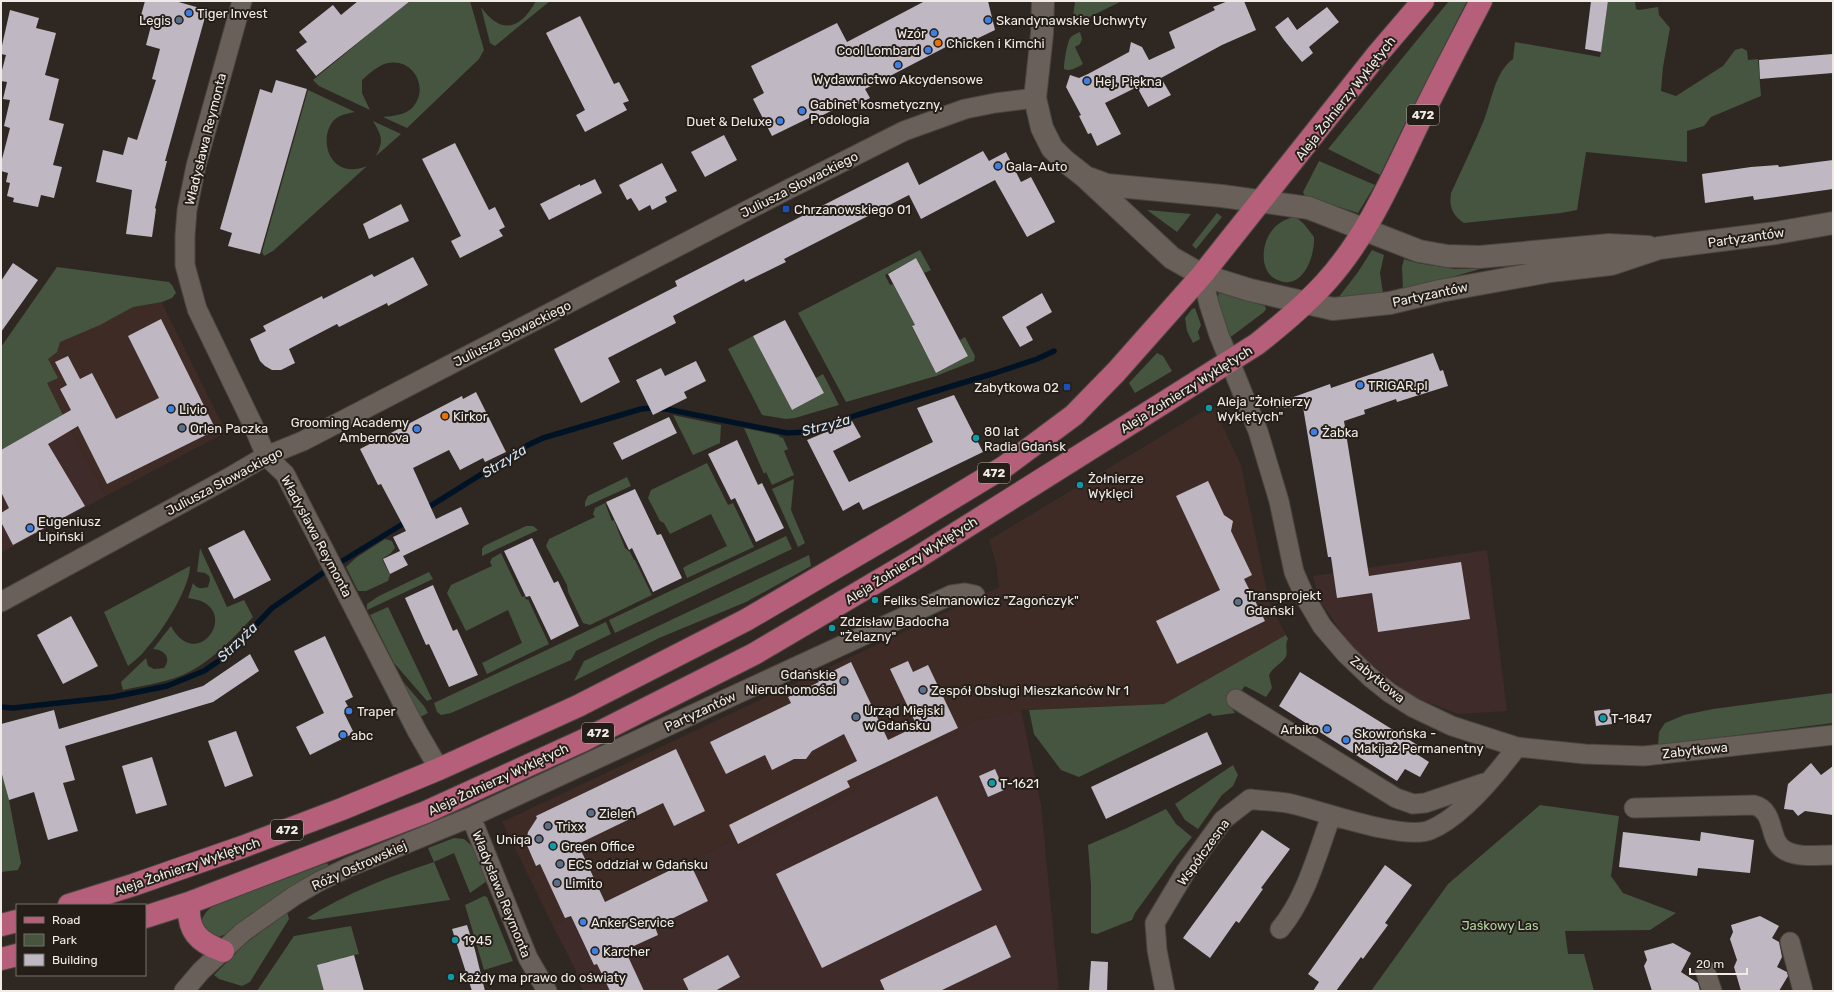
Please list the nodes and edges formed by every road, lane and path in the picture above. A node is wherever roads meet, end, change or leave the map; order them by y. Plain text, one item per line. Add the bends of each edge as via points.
1 (242, 1) edge
2 (1043, 1) edge
3 (1423, 1) edge
4 (1481, 1) edge
5 (1035, 98) junction
6 (1084, 176) junction
7 (1261, 201) junction
8 (1833, 223) edge
9 (1364, 230) junction
10 (1659, 248) junction
11 (1202, 275) junction
12 (1305, 303) junction
13 (1231, 362) junction
14 (266, 456) junction
15 (975, 595) dead end
16 (1, 602) edge
17 (1236, 699) dead end
18 (1833, 735) edge
19 (1517, 747) junction
20 (439, 769) junction
21 (1490, 781) junction
22 (1634, 808) dead end
23 (1331, 816) junction
24 (471, 817) junction
25 (1833, 855) edge
26 (189, 903) junction
27 (72, 904) edge
28 (146, 917) edge
29 (16, 921) edge
30 (1, 925) edge
31 (1280, 929) dead end
32 (1790, 942) dead end
33 (223, 951) junction
34 (16, 955) edge
35 (1, 960) edge
36 (1705, 970) dead end
37 (184, 991) edge
38 (547, 991) edge
39 (1165, 991) edge
40 (1712, 991) edge
41 (1803, 991) edge

1 - 14 street, Władysława Reymonta via 196,166 187,210 185,265 196,309
2 - 5 street
3 - 7 main road, Aleja Żołnierzy Wyklętych / 472
4 - 9 main road, Aleja Żołnierzy Wyklętych / 472 via 1389,186
5 - 6 street via 1042,128 1052,148
5 - 14 street, Juliusza Słowackiego via 965,109 904,131 303,441
6 - 7 street, Partyzantów via 1106,185
6 - 11 street, Partyzantów via 1161,250
7 - 9 street, Partyzantów via 1309,208
7 - 11 main road, Aleja Żołnierzy Wyklętych / 472
8 - 10 street, Partyzantów via 1776,234
9 - 10 street, Partyzantów via 1419,251 1447,256 1480,257 1609,244
9 - 12 main road, Aleja Żołnierzy Wyklętych / 472 via 1338,267
10 - 12 street, Partyzantów via 1611,264 1479,284 1390,303 1333,309
11 - 12 street, Partyzantów
11 - 13 street, Zabytkowa via 1211,310
11 - 20 main road, Aleja Żołnierzy Wyklętych / 472 via 1094,397 1051,433 992,474 746,620 578,706
12 - 13 main road, Aleja Żołnierzy Wyklętych / 472 via 1283,324
13 - 19 street, Zabytkowa via 1264,449 1279,501 1294,572 1322,626 1370,677 1414,708 1452,726
13 - 26 main road, Aleja Żołnierzy Wyklętych / 472 via 912,561 754,654 584,740 426,812
14 - 16 street, Juliusza Słowackiego
14 - 20 street, Władysława Reymonta via 285,474
15 - 24 street, Partyzantów via 951,594
17 - 21 street via 1396,798 1413,804 1425,803
18 - 19 street, Zabytkowa via 1644,756 1586,754
19 - 21 street, Współczesna
20 - 27 main road, Aleja Żołnierzy Wyklętych / 472 via 242,847
21 - 23 street, Współczesna via 1450,820 1429,831 1409,833
22 - 25 street via 1754,805 1765,811 1771,821 1775,838 1786,851 1798,855
23 - 31 street via 1304,890 1288,920
23 - 39 street, Współczesna via 1291,804 1250,800 1223,820 1155,922 1157,950
24 - 33 street, Róży Ostrowskiej via 318,882 266,914
24 - 38 street, Władysława Reymonta via 528,958
26 - 28 main road, Aleja Żołnierzy Wyklętych / 472
26 - 33 main road via 188,915 197,936 206,945
29 - 30 main road
32 - 41 street
33 - 37 street, Róży Ostrowskiej
34 - 35 main road
36 - 40 street

